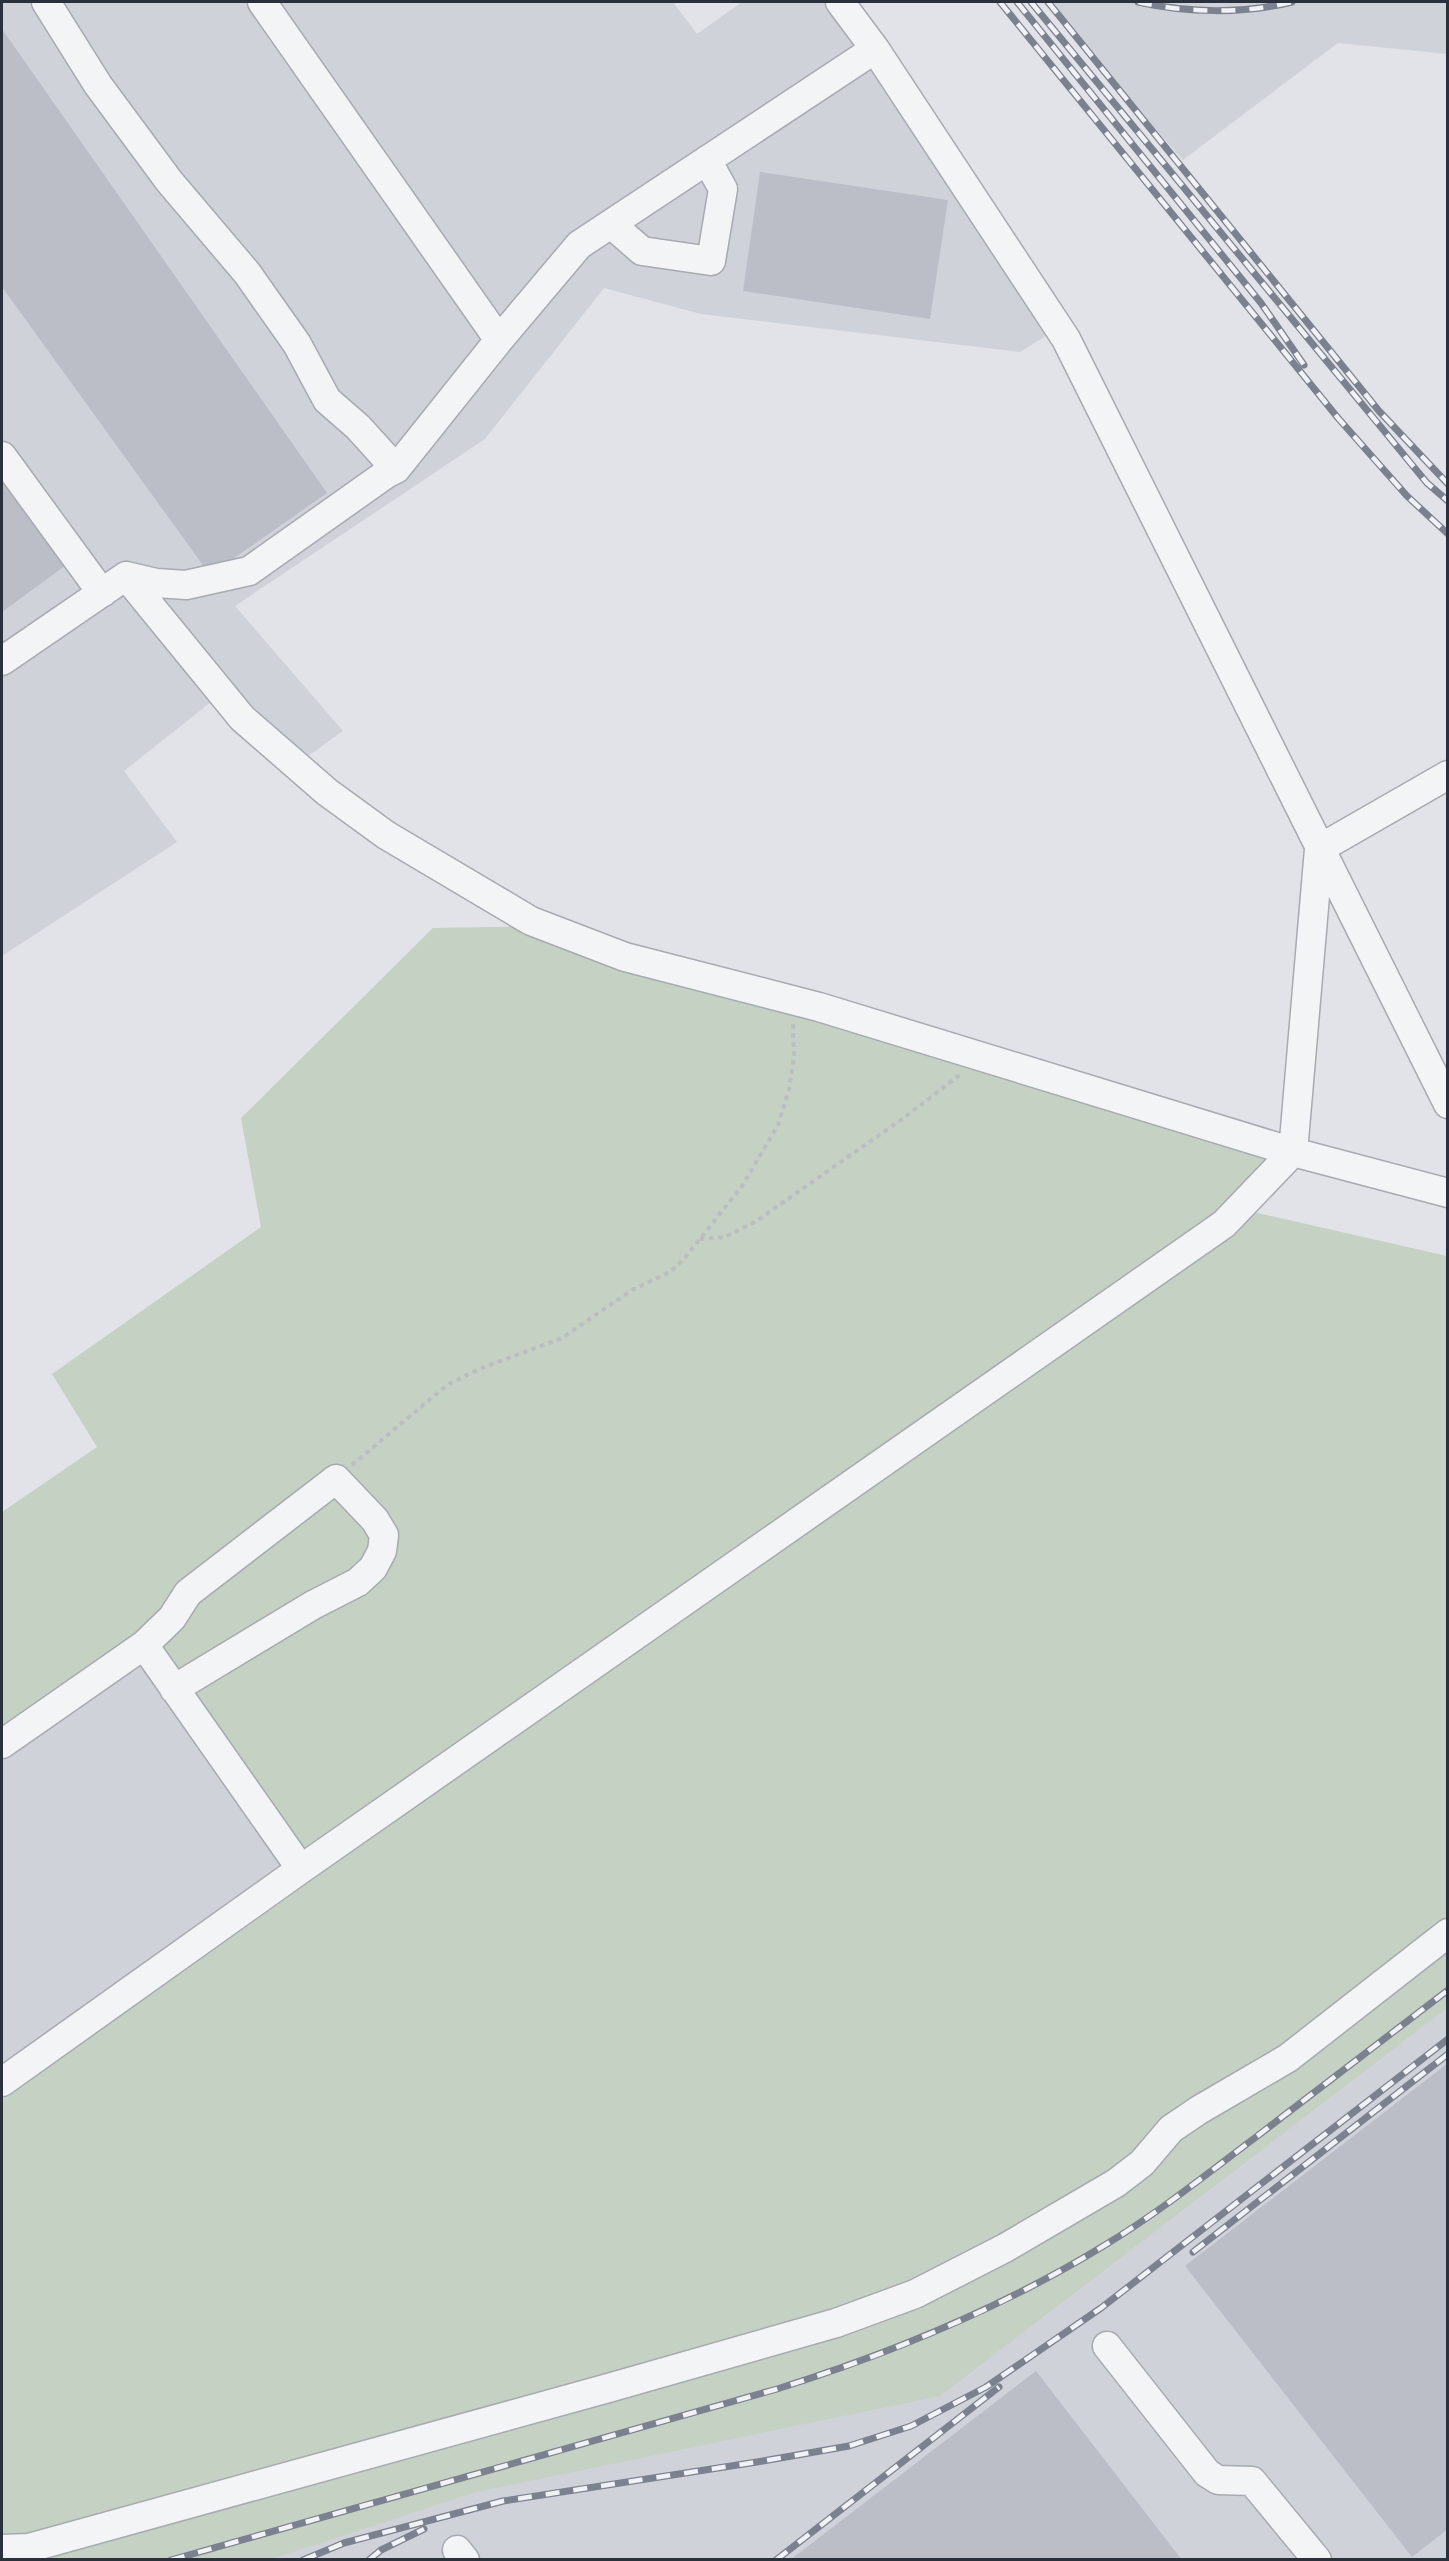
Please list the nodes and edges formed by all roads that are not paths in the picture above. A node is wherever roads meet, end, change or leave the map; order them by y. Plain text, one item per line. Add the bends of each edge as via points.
1 (46, 2) edge
2 (262, 2) edge
3 (840, 2) edge
4 (875, 49) junction
5 (707, 160) junction
6 (611, 224) junction
7 (499, 340) junction
8 (2, 456) edge
9 (396, 470) junction
10 (126, 576) junction
11 (102, 593) junction
12 (2, 661) edge
13 (1448, 775) edge
14 (1319, 849) junction
15 (1448, 1104) edge
16 (1293, 1152) junction
17 (1448, 1193) edge
18 (144, 1645) junction
19 (174, 1689) junction
20 (2, 1743) edge
21 (301, 1869) junction
22 (1448, 1933) edge
23 (2, 2082) edge
24 (1107, 2346) dead end
25 (2, 2549) edge
26 (1317, 2559) edge

1 - 9 lane via 98,85 169,181 248,273 297,344 327,400 358,427
2 - 7 lane
3 - 4 lane
4 - 5 lane
4 - 14 lane via 1066,339
5 - 6 lane
5 - 6 lane via 723,189 711,261 642,251
6 - 7 lane via 579,245
7 - 9 lane
8 - 11 lane
9 - 10 lane via 249,571 186,585 156,584
10 - 11 lane
10 - 16 lane via 242,717 327,792 386,835 531,921 625,957 786,999
11 - 12 lane
13 - 14 lane
14 - 15 lane
14 - 16 lane
16 - 17 lane
16 - 21 lane via 1224,1224
18 - 19 lane
18 - 19 lane via 172,1618 188,1593 336,1479 375,1520 384,1535 382,1551 373,1568 358,1582
18 - 20 lane
19 - 21 lane
21 - 23 lane
22 - 25 lane via 1287,2058 1172,2129 1142,2163 1116,2183 1005,2248 915,2294 836,2323 612,2387 29,2548
24 - 26 lane via 1207,2473 1218,2480 1252,2481

